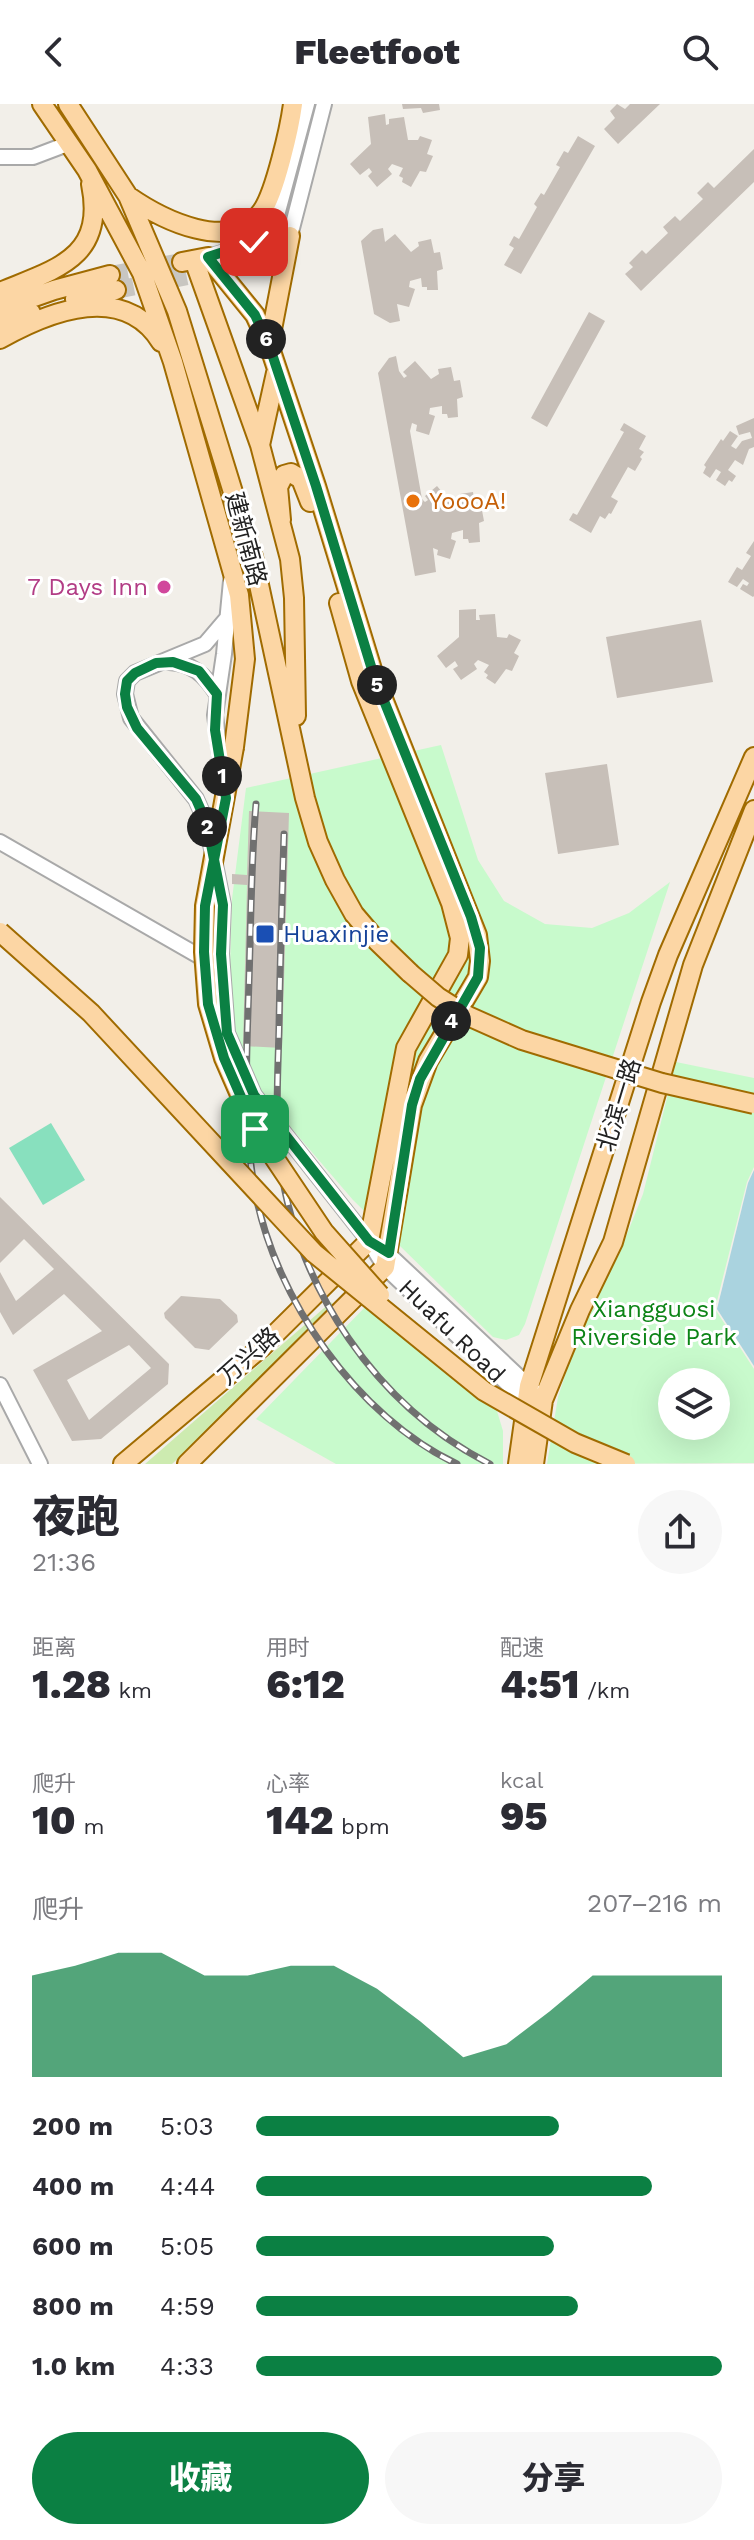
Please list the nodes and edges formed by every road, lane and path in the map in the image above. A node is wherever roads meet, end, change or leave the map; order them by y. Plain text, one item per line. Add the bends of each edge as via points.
1 (42, 104) edge
2 (68, 104) edge
3 (293, 104) edge
4 (307, 104) edge
5 (324, 104) edge
6 (70, 143) junction
7 (0, 157) edge
8 (87, 170) junction
9 (128, 196) junction
10 (290, 236) junction
11 (198, 266) junction
12 (0, 292) edge
13 (0, 309) edge
14 (0, 324) edge
15 (0, 339) edge
16 (269, 345) junction
17 (173, 362) junction
18 (276, 371) junction
19 (260, 445) junction
20 (281, 520) junction
21 (231, 559) junction
22 (228, 617) junction
23 (156, 663) junction
24 (217, 694) junction
25 (226, 747) junction
26 (296, 754) junction
27 (754, 757) edge
28 (754, 810) edge
29 (0, 842) edge
30 (0, 932) edge
31 (222, 969) junction
32 (754, 1104) edge
33 (580, 1229) junction
34 (369, 1241) junction
35 (613, 1242) junction
36 (387, 1260) junction
37 (417, 1336) junction
38 (0, 1385) edge
39 (535, 1401) junction
40 (40, 1464) edge
41 (123, 1464) edge
42 (187, 1464) edge
43 (518, 1464) edge
44 (534, 1464) edge
45 (626, 1464) edge

1 - 6 main road, 建新南路
2 - 9 main road, 建新南路
3 - 9 main road via 270,198 252,221 222,232 204,230 167,219
4 - 11 street via 276,219 268,231
5 - 10 street
6 - 7 street via 33,157
6 - 8 main road, 建新南路
8 - 12 main road via 94,205 84,246 63,266
8 - 17 main road, 建新南路 via 142,273
9 - 26 main road, 建新南路 via 177,311 253,557
10 - 11 street via 256,259
10 - 16 main road
11 - 16 main road via 255,315
11 - 19 main road
13 - 14 main road via 54,290 113,282
15 - 17 main road via 79,309 119,307 145,320
16 - 18 main road
17 - 21 main road, 建新南路
18 - 19 main road
18 - 36 main road via 374,676 480,948 478,977 420,1079 412,1105
19 - 20 main road
20 - 26 main road via 294,598
20 - 34 main road via 278,487 291,473 306,489 361,681 451,903 460,938 451,972 406,1048
21 - 22 street, 建新南路
21 - 25 main road, 建新南路 via 245,659
22 - 23 street, Huafu Road via 205,644
22 - 24 street, 建新南路
23 - 24 street via 192,667
23 - 31 street, Huafu Road via 127,681 127,707 137,728 196,799 207,824 223,905
24 - 25 street, 建新南路 via 215,730
25 - 37 main road, bridge via 226,798 205,906 204,952 208,1004 224,1058 255,1129 324,1232
26 - 32 main road, 建新南路, bridge via 318,842 354,914 438,997 522,1040 662,1083
27 - 33 main road, 北滨一路 via 668,955
28 - 35 main road, 北滨一路 via 693,965
29 - 31 street
30 - 37 main road, bridge via 91,1013 314,1253
31 - 34 street, Huafu Road via 227,1033 254,1095
33 - 35 main road via 592,1246
33 - 39 main road, 北滨一路
34 - 36 street, Huafu Road
34 - 41 main road, 万兴路 via 263,1346
35 - 39 main road, 北滨一路
36 - 39 street, Huafu Road
36 - 42 main road, 万兴路
37 - 45 main road, bridge via 484,1391 575,1443
38 - 40 street
39 - 43 main road, 北滨一路
39 - 44 main road, 北滨一路

